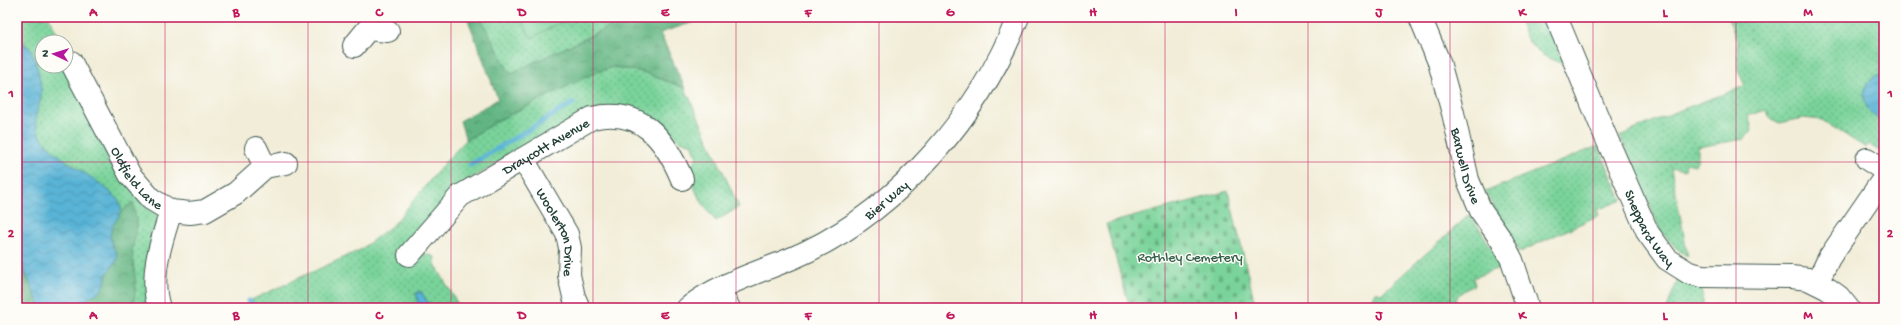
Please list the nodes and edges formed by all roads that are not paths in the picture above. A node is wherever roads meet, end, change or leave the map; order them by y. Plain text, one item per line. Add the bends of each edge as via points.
1 (1018, 17) edge
2 (1420, 17) edge
3 (1556, 17) edge
4 (373, 26) edge
5 (354, 46) dead end
6 (74, 68) edge
7 (523, 159) junction
8 (286, 163) dead end
9 (681, 165) dead end
10 (1884, 178) edge
11 (171, 211) junction
12 (422, 249) dead end
13 (1817, 283) junction
14 (719, 289) junction
15 (159, 308) edge
16 (579, 308) edge
17 (688, 308) edge
18 (729, 308) edge
19 (1528, 308) edge
20 (1848, 308) edge

1 - 14 street, Bier Way via 1009,40 986,82 958,125 924,164 884,201 848,228 810,251
2 - 19 street, Barwell Drive via 1439,62 1468,180 1481,211 1512,260
3 - 13 street, Sheppard Way via 1648,233 1667,259 1689,273 1702,276 1792,277
4 - 5 street
6 - 11 street, Oldfield Lane via 130,175 151,199
7 - 9 street, Draycott Avenue via 582,123 603,116 630,119 644,125 656,134
7 - 12 street, Draycott Avenue via 460,196
7 - 16 street, Woolerton Drive via 567,234 570,248 569,275
8 - 11 street, Oldfield Lane via 260,158 236,192 205,211
10 - 13 street via 1829,258
11 - 15 street via 160,246 155,278
13 - 20 street, Sheppard Way via 1839,297
14 - 17 street, Bier Way
14 - 18 street

